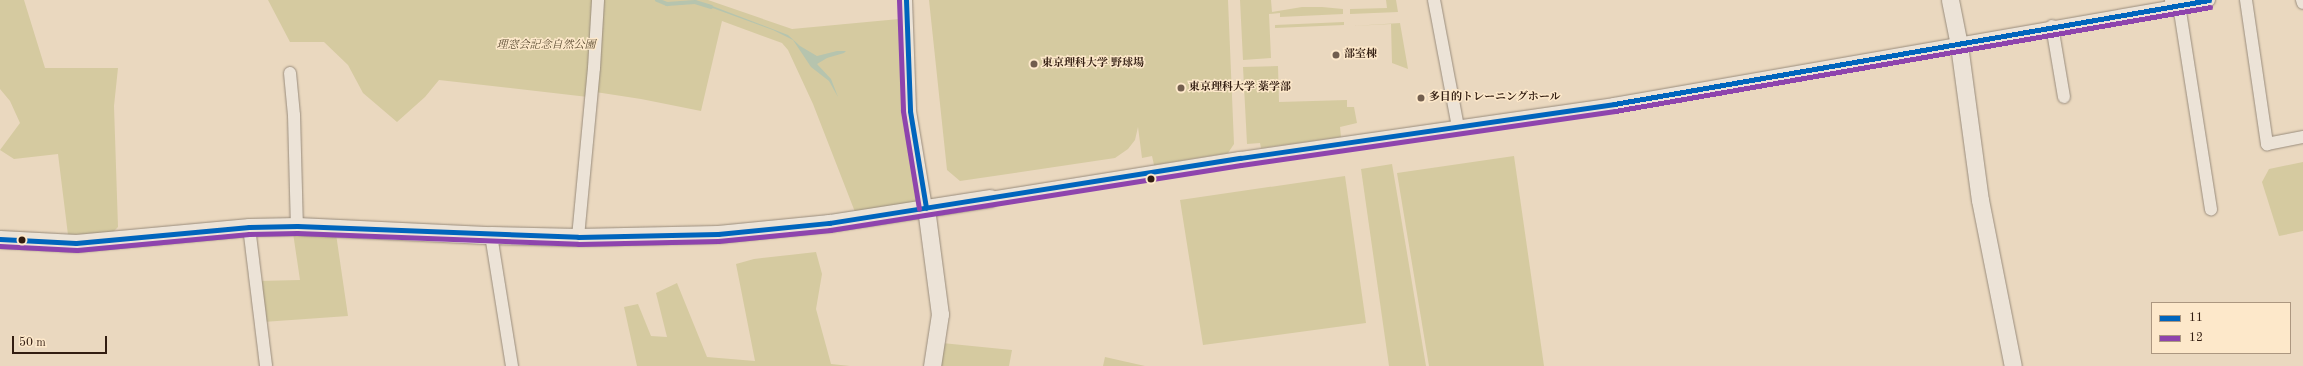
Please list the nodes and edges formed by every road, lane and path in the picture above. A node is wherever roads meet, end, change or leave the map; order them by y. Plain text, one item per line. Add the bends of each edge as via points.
1 (598, 0) edge
2 (906, 0) edge
3 (1434, 0) edge
4 (1950, 0) edge
5 (2209, 0) edge
6 (2246, 0) edge
7 (2175, 3) edge
8 (2052, 26) junction
9 (1960, 45) junction
10 (290, 73) dead end
11 (2064, 97) dead end
12 (1458, 126) junction
13 (2303, 137) edge
14 (990, 198) joint
15 (926, 208) junction
16 (2211, 210) dead end
17 (297, 226) junction
18 (249, 227) junction
19 (492, 235) junction
20 (578, 237) junction
21 (0, 239) edge
22 (266, 366) edge
23 (512, 366) edge
24 (932, 366) edge
25 (2013, 366) edge

1 - 20 street
2 - 15 street via 910,110
3 - 12 street
4 - 9 street
5 - 7 street
6 - 13 street via 2267,144
7 - 8 street
7 - 16 street
8 - 9 street
8 - 11 street
9 - 12 street via 1614,104
9 - 25 street via 1980,200
10 - 17 street via 294,115
12 - 14 street
14 - 15 street
15 - 20 street via 830,223 725,233
15 - 24 street via 940,314
17 - 18 street
17 - 19 street
18 - 21 street via 76,243
18 - 22 street
19 - 20 street
19 - 23 street

